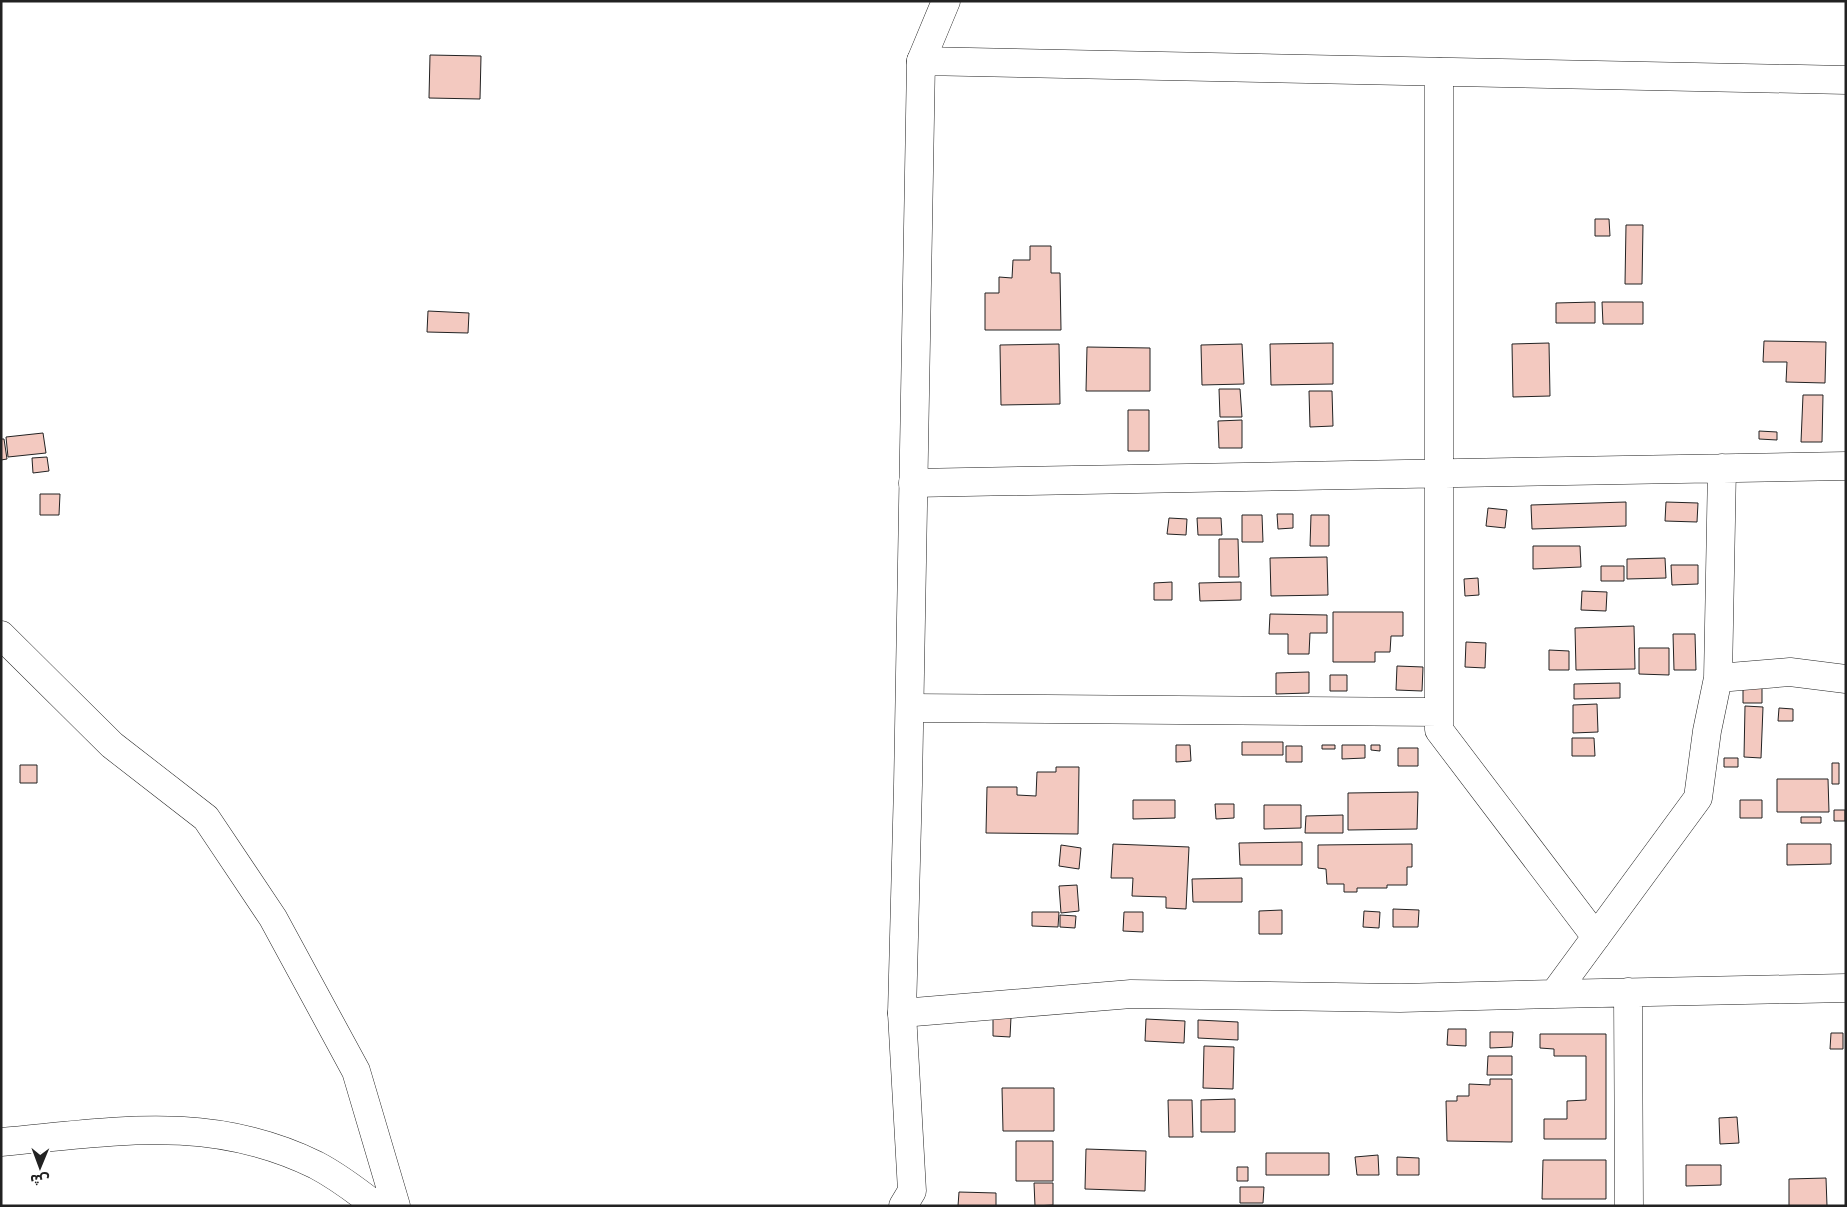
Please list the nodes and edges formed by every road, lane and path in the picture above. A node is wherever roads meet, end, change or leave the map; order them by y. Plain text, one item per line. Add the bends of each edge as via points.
1 (946, 1) edge
2 (921, 61) junction
3 (1439, 72) junction
4 (1846, 80) edge
5 (1846, 466) edge
6 (1722, 468) junction
7 (1440, 473) junction
8 (914, 483) junction
9 (1, 635) edge
10 (1718, 678) junction
11 (1846, 679) edge
12 (910, 708) junction
13 (1439, 712) junction
14 (1596, 937) junction
15 (1846, 988) edge
16 (1628, 992) junction
17 (1554, 994) junction
18 (902, 1013) junction
19 (1, 1142) edge
20 (376, 1206) edge
21 (396, 1206) edge
22 (905, 1206) edge
23 (1629, 1206) edge

1 - 2 street
2 - 3 street
2 - 8 street
3 - 4 street
3 - 7 street
5 - 6 street
6 - 7 street
6 - 10 street
7 - 8 street
7 - 13 street
8 - 12 street
9 - 21 street via 112,745 206,818 273,918 356,1071
10 - 11 street via 1790,672
10 - 14 street via 1698,798
12 - 13 street
12 - 18 street
13 - 14 street via 1439,730
14 - 17 street
15 - 16 street
16 - 17 street
16 - 23 street
17 - 18 street via 1400,998 1131,994
18 - 22 street via 912,1191
19 - 20 street via 156,1129 220,1134 283,1151 316,1166 348,1184

